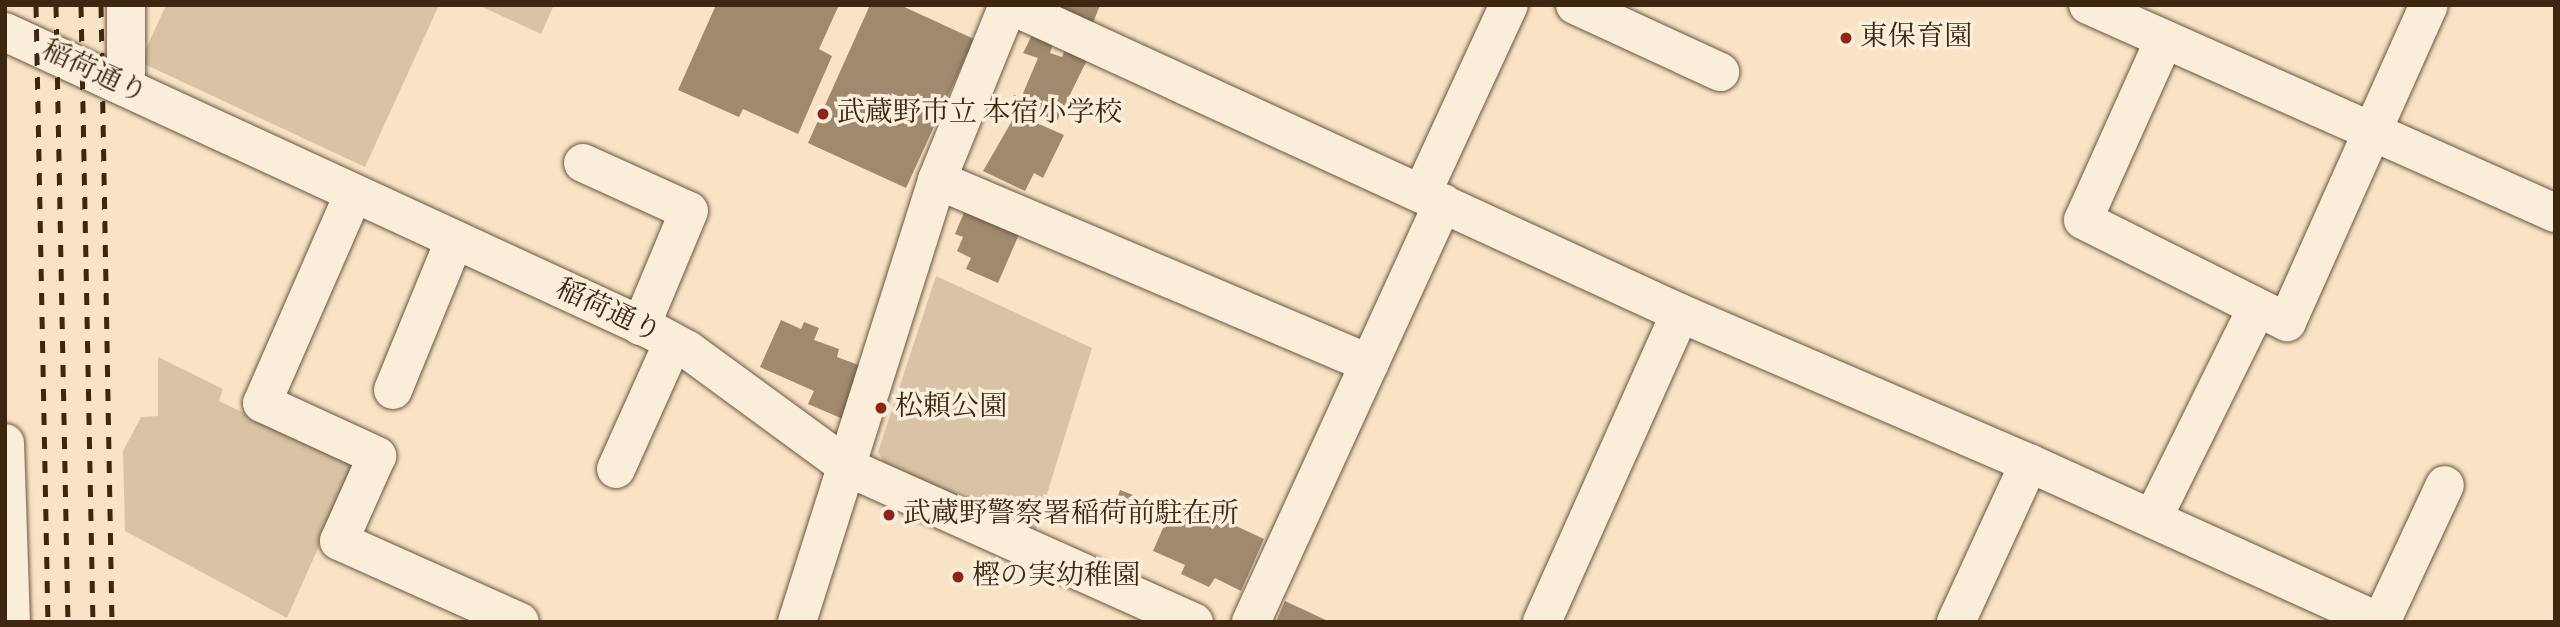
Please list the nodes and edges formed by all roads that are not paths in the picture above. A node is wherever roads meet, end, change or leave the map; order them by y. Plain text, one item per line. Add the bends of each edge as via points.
1 (126, 5) edge
2 (1009, 5) edge
3 (1509, 5) edge
4 (1575, 5) edge
5 (2088, 5) edge
6 (2429, 5) edge
7 (1636, 17) edge
8 (5, 32) edge
9 (2164, 40) junction
10 (1720, 72) dead end
11 (126, 86) junction
12 (2372, 132) junction
13 (583, 163) dead end
14 (937, 180) junction
15 (353, 195) junction
16 (1432, 198) junction
17 (2555, 213) edge
18 (454, 241) junction
19 (1680, 313) junction
20 (2271, 316) junction
21 (657, 334) junction
22 (1370, 364) junction
23 (393, 390) dead end
24 (5, 443) edge
25 (2029, 463) junction
26 (849, 468) junction
27 (616, 470) dead end
28 (2445, 485) dead end
29 (2153, 518) junction
30 (10, 622) edge
31 (520, 622) edge
32 (797, 622) edge
33 (1194, 622) edge
34 (1251, 622) edge
35 (1542, 622) edge
36 (1956, 622) edge
37 (2380, 622) edge

1 - 11 street
2 - 14 street
2 - 16 street
3 - 16 street
4 - 7 street
5 - 9 street
6 - 12 street
7 - 10 street
8 - 11 street, 稲荷通り
9 - 12 street
9 - 20 street via 2083,219
11 - 15 street, 稲荷通り
12 - 17 street
12 - 20 street
13 - 21 street via 690,211
14 - 22 street
14 - 26 street
15 - 18 street, 稲荷通り
15 - 31 street via 262,403 377,456 339,541
16 - 19 street
16 - 22 street
18 - 21 street, 稲荷通り
18 - 23 street
19 - 25 street
19 - 35 street
20 - 29 street
21 - 26 street, 稲荷通り
21 - 27 street
22 - 34 street
24 - 30 street
25 - 29 street
25 - 36 street
26 - 32 street
26 - 33 street, 稲荷通り
28 - 37 street
29 - 37 street

